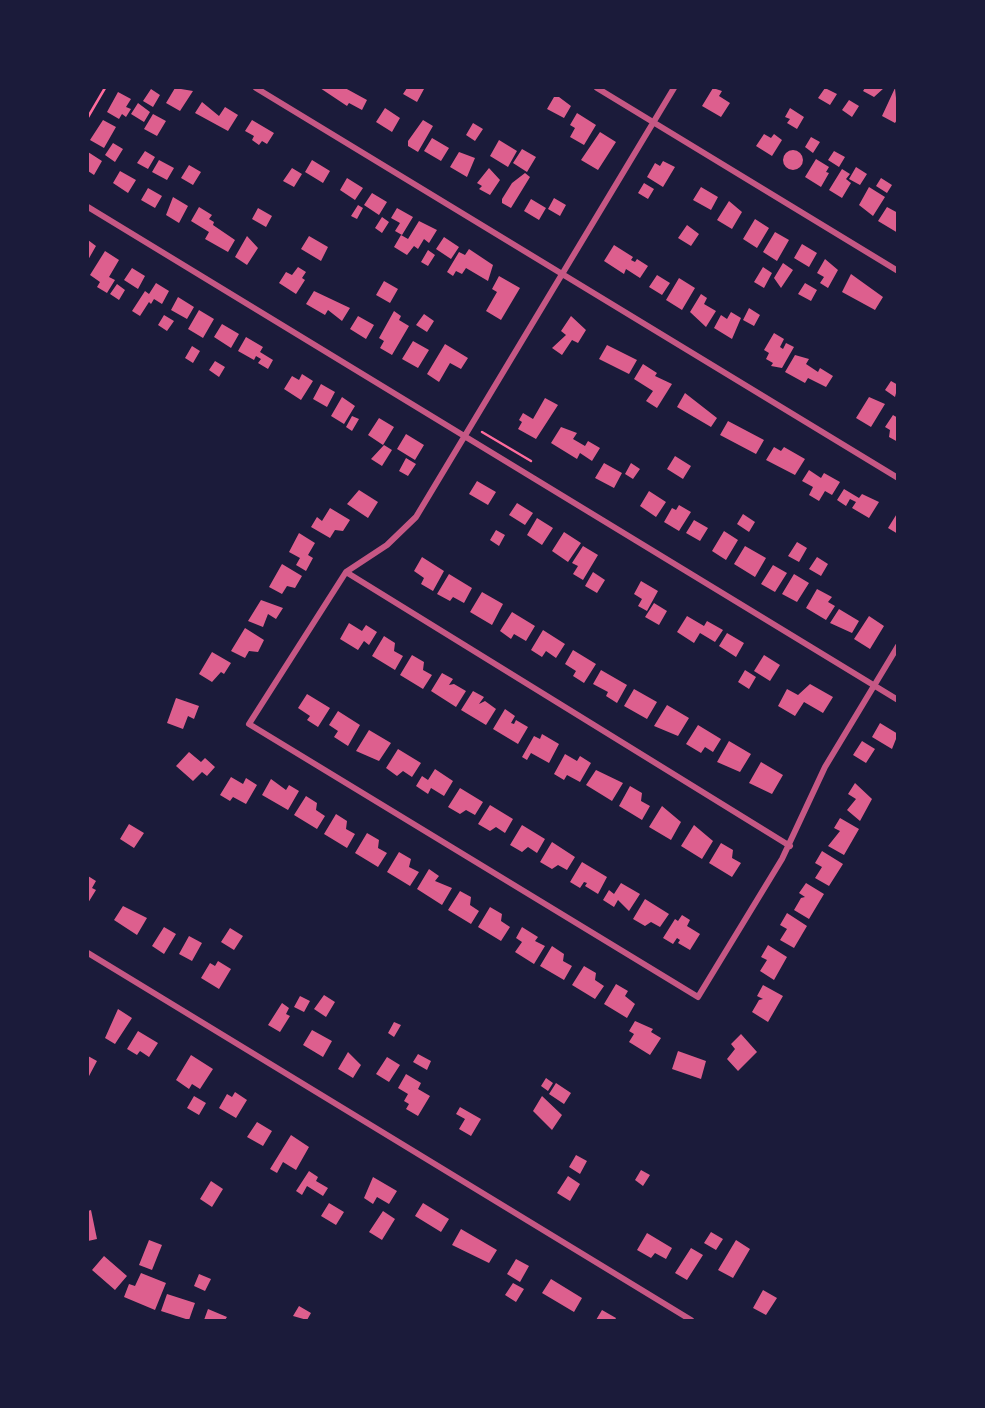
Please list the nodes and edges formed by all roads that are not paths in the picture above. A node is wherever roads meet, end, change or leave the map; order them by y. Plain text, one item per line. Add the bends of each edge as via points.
1 (256, 88) edge
2 (597, 88) edge
3 (674, 88) edge
4 (654, 122) junction
5 (88, 207) edge
6 (898, 271) edge
7 (562, 273) junction
8 (464, 436) junction
9 (898, 478) edge
10 (346, 572) junction
11 (898, 646) edge
12 (874, 685) junction
13 (898, 700) edge
14 (790, 846) junction
15 (88, 953) edge
16 (691, 1321) edge

1 - 7 street
2 - 4 street
3 - 4 street
4 - 6 street
4 - 7 street
5 - 8 street
7 - 8 street
7 - 9 street
8 - 10 street via 416,517 387,545
8 - 12 street
10 - 14 street
10 - 14 street via 249,724 698,997
11 - 12 street
12 - 13 street
12 - 14 street via 825,767
15 - 16 street

